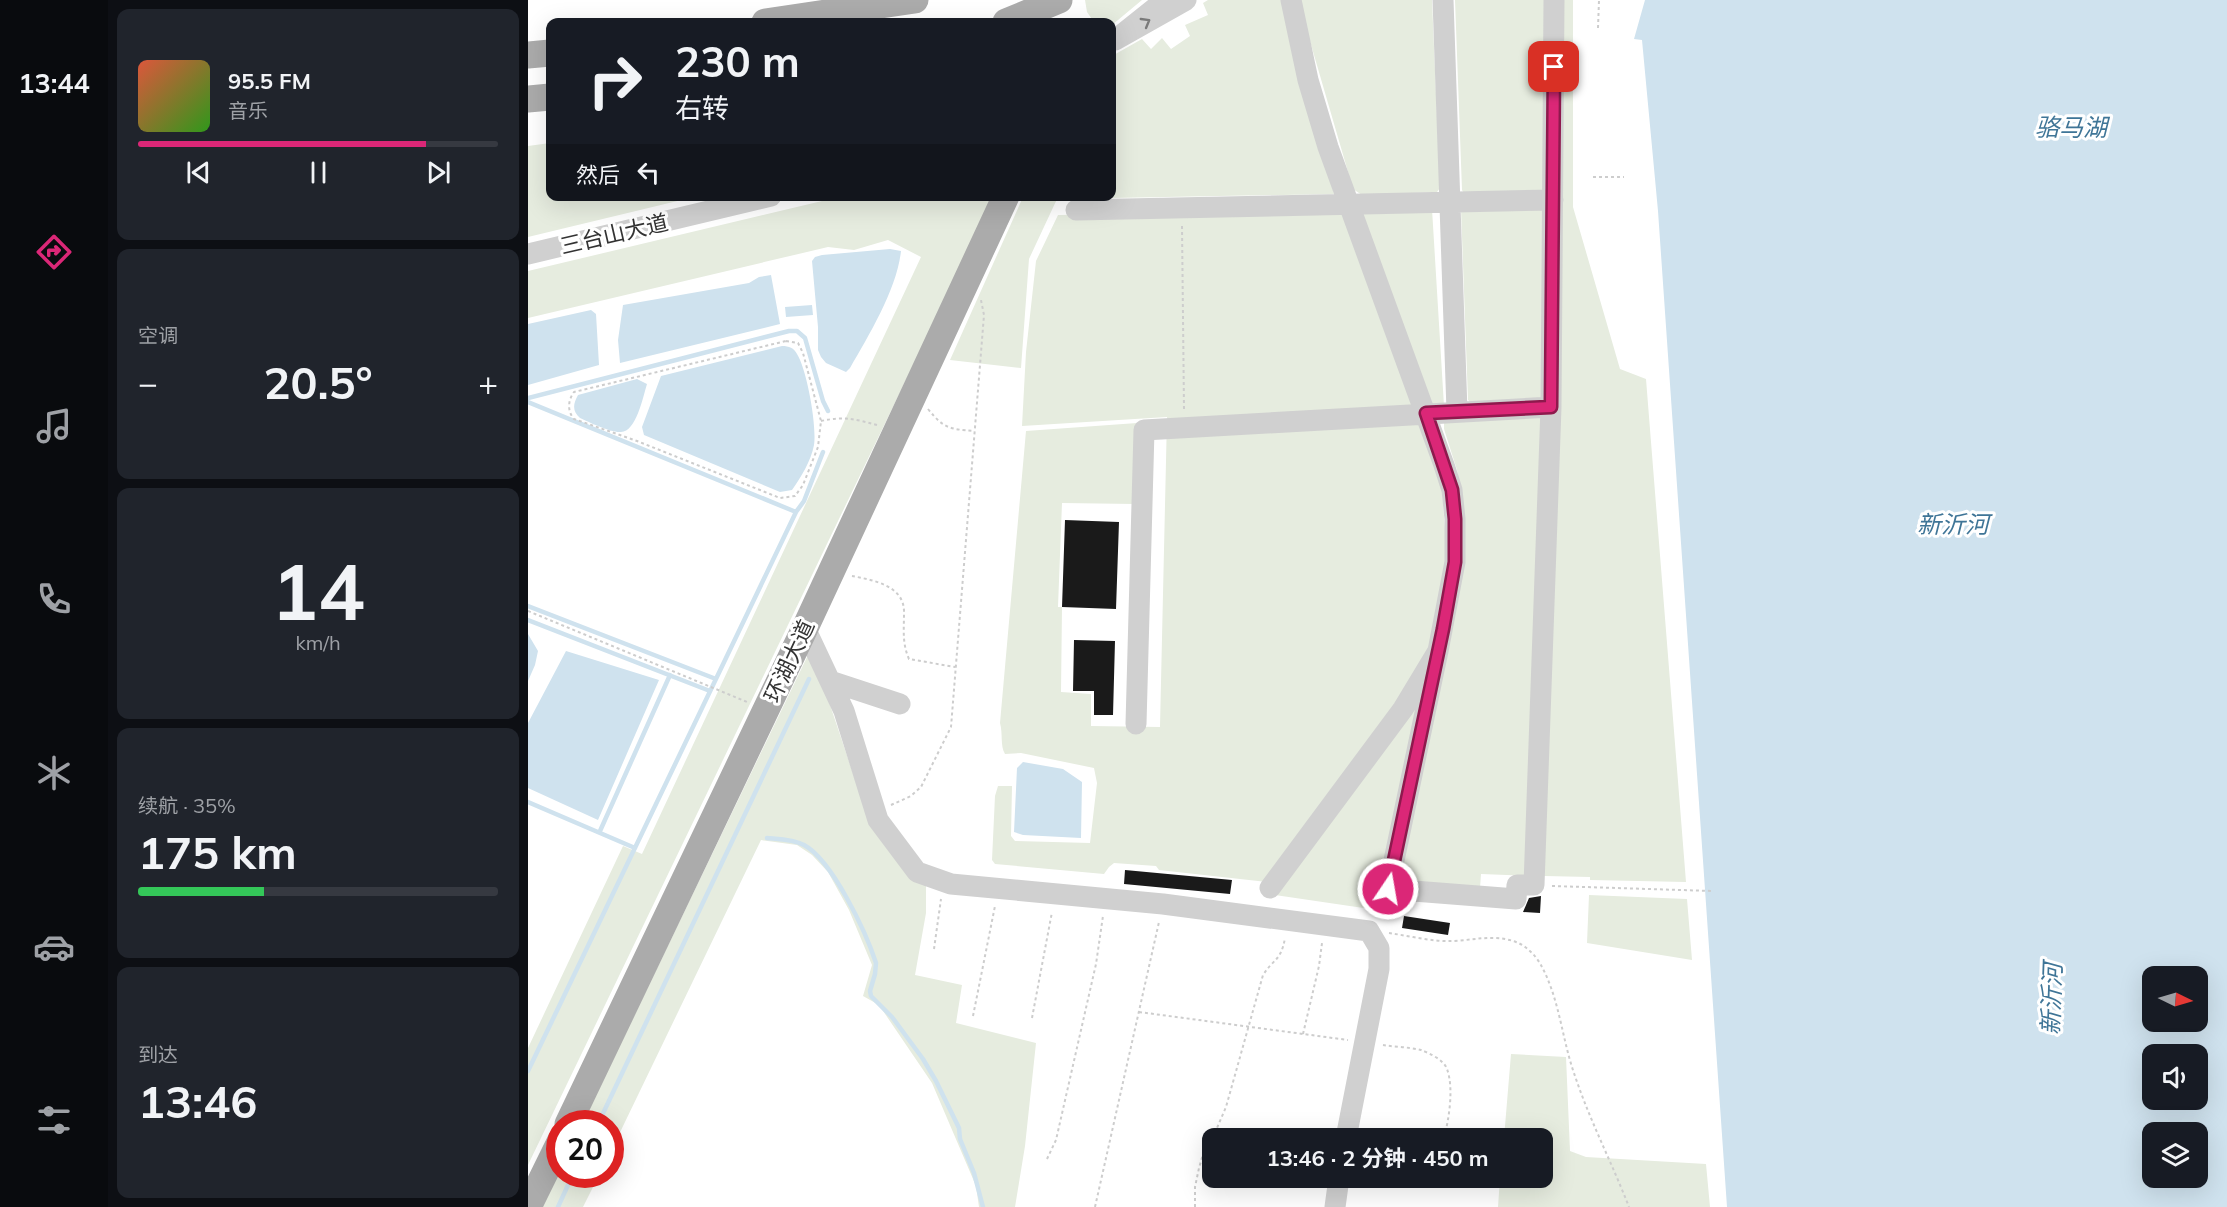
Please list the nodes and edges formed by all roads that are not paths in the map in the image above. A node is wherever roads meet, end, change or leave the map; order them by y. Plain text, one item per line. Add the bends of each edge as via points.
1 (915, 0) edge
2 (1059, 0) edge
3 (1065, 0) edge
4 (1165, 0) edge
5 (1186, 0) edge
6 (1291, 0) edge
7 (1443, 0) edge
8 (1554, 0) edge
9 (792, 18) edge
10 (1016, 18) edge
11 (1063, 18) edge
12 (1116, 40) edge
13 (1116, 40) edge
14 (546, 53) edge
15 (528, 55) edge
16 (546, 97) edge
17 (528, 99) edge
18 (1553, 200) junction
19 (750, 201) edge
20 (1004, 201) edge
21 (1449, 203) junction
22 (1350, 204) junction
23 (1076, 210) dead end
24 (528, 254) edge
25 (1551, 407) junction
26 (1457, 411) junction
27 (1426, 413) junction
28 (805, 628) junction
29 (1438, 651) junction
30 (830, 681) junction
31 (900, 705) dead end
32 (1136, 724) dead end
33 (1270, 888) dead end
34 (575, 1110) edge
35 (1349, 1128) edge
36 (546, 1170) edge
37 (1338, 1188) edge
38 (528, 1207) edge
39 (1335, 1207) edge

1 - 9 main road
2 - 10 main road
3 - 11 main road
4 - 12 street
13 -> 5 street
6 - 22 street via 1308,80
7 - 21 street
8 - 18 street
14 - 15 main road
16 - 17 main road
18 - 21 street
18 - 25 street
19 - 24 street, 三台山大道
20 - 28 main road, 环湖大道
21 - 22 street
21 - 26 street
22 - 23 street
22 - 27 street
25 - 26 street
25 - 29 street via 1534,885 1516,885 1516,899 1388,889
26 - 27 street
27 - 29 street via 1452,490 1455,519 1455,562
27 - 32 street via 1144,430
28 - 30 street
28 - 34 main road, 环湖大道
29 - 33 street via 1403,709
30 - 31 street
30 - 35 street via 844,711 878,820 917,872 951,884 1163,904 1369,931 1379,948 1380,969
36 - 38 main road
37 - 39 street

